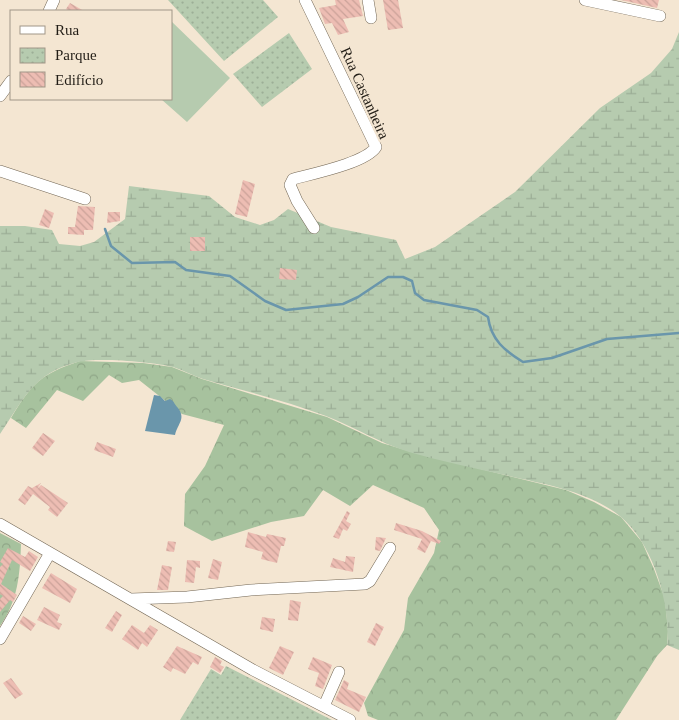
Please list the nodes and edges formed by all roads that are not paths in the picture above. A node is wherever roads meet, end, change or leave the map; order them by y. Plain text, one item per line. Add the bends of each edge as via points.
1 (305, 0) edge
2 (368, 0) edge
3 (585, 0) edge
4 (660, 16) dead end
5 (371, 18) dead end
6 (10, 82) edge
7 (0, 96) edge
8 (0, 171) edge
9 (85, 199) dead end
10 (314, 228) dead end
11 (0, 524) edge
12 (390, 548) dead end
13 (50, 553) junction
14 (131, 599) junction
15 (0, 639) edge
16 (339, 672) dead end
17 (324, 706) junction
18 (350, 720) edge

1 - 10 street, Rua Castanheira via 376,147 357,160 293,179 290,185
2 - 5 street
3 - 4 street
6 - 7 street
8 - 9 street
11 - 13 street
12 - 14 street via 365,584
13 - 14 street
13 - 15 street
14 - 17 street via 252,670
16 - 17 street
17 - 18 street

